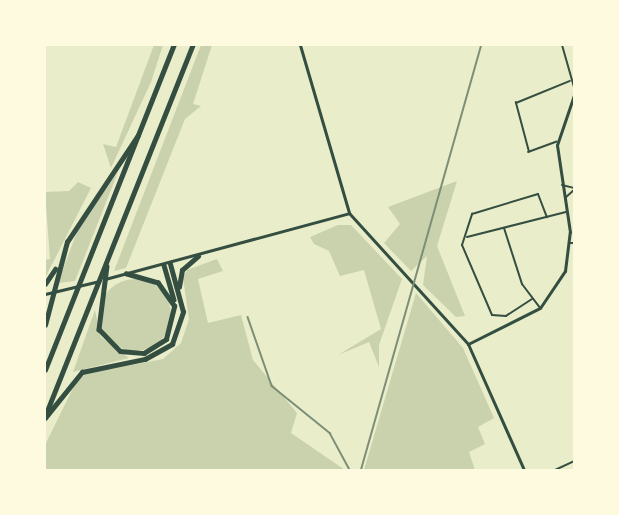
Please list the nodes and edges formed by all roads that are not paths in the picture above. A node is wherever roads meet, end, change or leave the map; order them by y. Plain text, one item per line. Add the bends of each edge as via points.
1 (174, 45) edge
2 (193, 45) edge
3 (300, 45) edge
4 (562, 45) edge
5 (570, 81) junction
6 (574, 87) edge
7 (574, 95) edge
8 (144, 125) junction
9 (557, 142) junction
10 (562, 185) junction
11 (574, 189) edge
12 (564, 199) junction
13 (566, 212) junction
14 (349, 213) junction
15 (547, 217) junction
16 (504, 228) junction
17 (466, 238) junction
18 (572, 243) edge
19 (198, 256) junction
20 (58, 264) junction
21 (107, 264) junction
22 (167, 264) junction
23 (126, 274) junction
24 (45, 284) edge
25 (179, 290) junction
26 (54, 292) junction
27 (45, 294) edge
28 (532, 298) junction
29 (174, 306) junction
30 (540, 308) junction
31 (45, 325) edge
32 (468, 344) junction
33 (45, 370) edge
34 (45, 417) edge
35 (574, 461) edge
36 (524, 470) edge
37 (555, 470) edge

1 - 8 highway
2 - 21 highway
3 - 14 main road
4 - 5 street
5 - 6 street
5 - 9 lane via 516,104 529,152
7 - 9 main road
8 - 20 highway via 80,218
8 - 33 highway
9 - 10 main road
10 - 11 street
10 - 12 main road
11 - 12 street
12 - 13 main road
13 - 15 street
13 - 18 main road
14 - 19 main road
14 - 32 main road
15 - 16 street
15 - 17 street via 538,194 472,214
16 - 17 street
16 - 28 street via 516,271
17 - 28 street via 464,252 492,315 506,316
18 - 30 main road via 560,281
19 - 22 main road
19 - 25 highway via 180,274
20 - 24 highway
20 - 26 highway
21 - 29 highway via 99,329 111,345 129,353 149,351 166,339
21 - 34 highway
22 - 23 main road
22 - 25 highway
22 - 29 highway
23 - 26 main road
23 - 29 highway via 158,283
25 - 34 highway via 182,321 168,348 145,359 82,372
26 - 27 main road
26 - 31 highway
28 - 30 street
30 - 32 main road
32 - 36 main road
35 - 37 street

